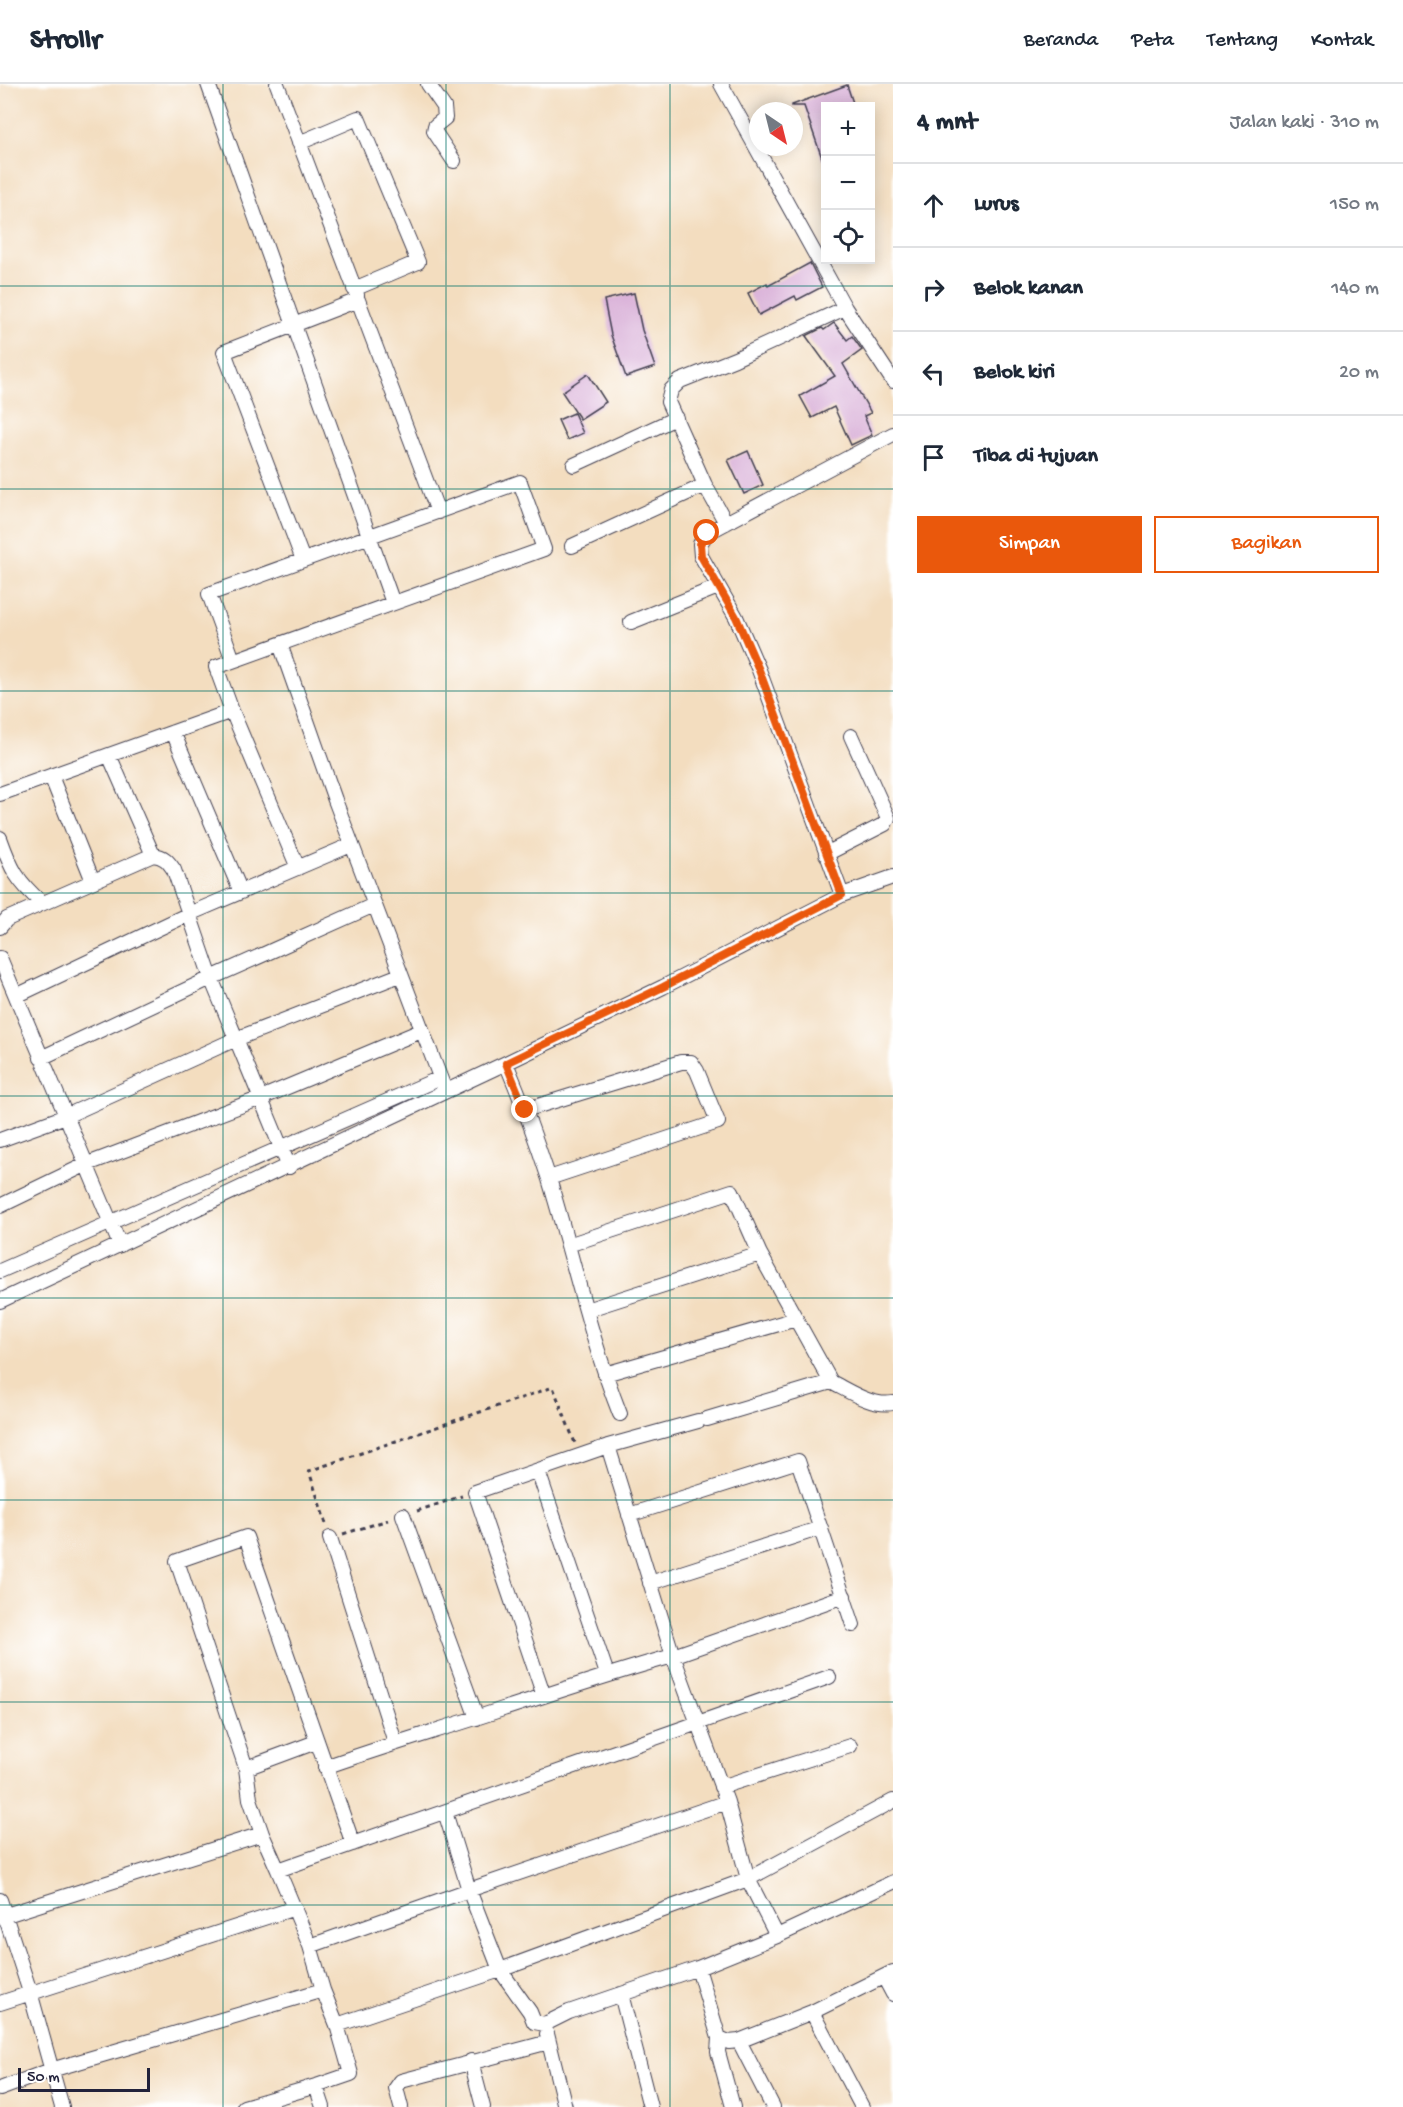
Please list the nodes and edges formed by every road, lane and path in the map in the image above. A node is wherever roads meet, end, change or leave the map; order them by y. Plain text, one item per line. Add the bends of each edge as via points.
1 (208, 84) edge
2 (277, 84) edge
3 (428, 84) edge
4 (721, 84) edge
5 (299, 143) junction
6 (454, 161) dead end
7 (356, 295) junction
8 (845, 308) junction
9 (294, 325) junction
10 (893, 381) edge
11 (676, 418) junction
12 (893, 434) edge
13 (574, 465) dead end
14 (705, 485) junction
15 (438, 512) junction
16 (726, 524) junction
17 (369, 536) junction
18 (572, 546) dead end
19 (303, 560) junction
20 (718, 587) junction
21 (393, 603) junction
22 (631, 622) dead end
23 (280, 644) junction
24 (233, 660) junction
25 (232, 711) junction
26 (173, 732) junction
27 (851, 736) dead end
28 (109, 755) junction
29 (51, 776) junction
30 (0, 794) edge
31 (0, 838) edge
32 (351, 845) junction
33 (826, 854) junction
34 (153, 855) junction
35 (298, 867) junction
36 (893, 877) edge
37 (93, 881) junction
38 (241, 892) junction
39 (842, 895) junction
40 (42, 903) junction
41 (374, 905) junction
42 (189, 914) junction
43 (0, 927) edge
44 (0, 958) edge
45 (400, 975) junction
46 (211, 978) junction
47 (16, 996) junction
48 (421, 1031) junction
49 (236, 1039) junction
50 (41, 1058) junction
51 (506, 1063) junction
52 (440, 1078) junction
53 (446, 1092) junction
54 (261, 1098) junction
55 (525, 1110) junction
56 (66, 1116) junction
57 (0, 1140) edge
58 (280, 1146) junction
59 (86, 1165) junction
60 (289, 1167) junction
61 (549, 1178) junction
62 (0, 1206) edge
63 (110, 1221) junction
64 (120, 1245) junction
65 (568, 1245) junction
66 (760, 1254) junction
67 (0, 1271) edge
68 (0, 1301) edge
69 (586, 1310) junction
70 (796, 1319) junction
71 (605, 1374) junction
72 (831, 1382) junction
73 (893, 1403) edge
74 (620, 1414) dead end
75 (608, 1446) junction
76 (579, 1456) junction
77 (538, 1471) junction
78 (476, 1492) junction
79 (404, 1515) junction
80 (629, 1515) junction
81 (821, 1528) junction
82 (330, 1538) junction
83 (650, 1583) junction
84 (844, 1596) junction
85 (853, 1624) dead end
86 (672, 1656) junction
87 (607, 1674) junction
88 (829, 1677) dead end
89 (544, 1696) junction
90 (477, 1718) junction
91 (698, 1722) junction
92 (316, 1742) junction
93 (395, 1742) junction
94 (850, 1746) dead end
95 (325, 1767) junction
96 (246, 1768) junction
97 (721, 1787) junction
98 (893, 1801) edge
99 (727, 1802) junction
100 (445, 1812) junction
101 (262, 1834) junction
102 (353, 1844) junction
103 (278, 1870) junction
104 (748, 1880) junction
105 (893, 1882) edge
106 (470, 1890) junction
107 (0, 1900) edge
108 (295, 1908) junction
109 (3, 1916) edge
110 (777, 1936) junction
111 (310, 1946) junction
112 (698, 1968) junction
113 (500, 1970) junction
114 (888, 1974) edge
115 (323, 1990) junction
116 (30, 1992) junction
117 (621, 1994) junction
118 (893, 1994) edge
119 (0, 2002) edge
120 (812, 2012) junction
121 (545, 2024) junction
122 (337, 2025) junction
123 (719, 2038) junction
124 (739, 2041) junction
125 (549, 2042) junction
126 (471, 2061) junction
127 (51, 2070) junction
128 (316, 2086) junction
129 (0, 2089) edge
130 (62, 2107) edge
131 (244, 2107) edge
132 (323, 2107) edge
133 (401, 2107) edge
134 (483, 2107) edge
135 (565, 2107) edge
136 (650, 2107) edge
137 (733, 2107) edge
138 (773, 2107) edge
139 (862, 2107) edge

1 - 9 street
2 - 5 street
3 - 6 street via 445,111 445,118 434,131
4 - 8 street
5 - 7 street
5 - 7 street via 358,118 418,262
7 - 9 street
7 - 15 street
8 - 10 street
8 - 11 street via 680,381 671,390 668,402
9 - 17 street
9 - 19 street via 224,352
11 - 13 street
11 - 14 street
12 - 16 street
14 - 16 street
14 - 18 street
15 - 17 street
15 - 21 street via 520,482 544,549
16 - 20 street via 707,533 700,544 701,556
17 - 19 street
17 - 21 street
19 - 24 street via 209,594
20 - 22 street
20 - 33 street via 759,670
21 - 23 street
23 - 24 street
23 - 32 street
24 - 25 street via 216,667
25 - 26 street
25 - 35 street
26 - 28 street
26 - 38 street
27 - 33 street via 888,818 885,824
28 - 29 street
28 - 34 street
29 - 30 street
29 - 37 street
31 - 40 street via 11,868
32 - 35 street
32 - 41 street
33 - 39 street
34 - 37 street
34 - 42 street via 169,861
35 - 38 street
36 - 39 street
37 - 40 street
38 - 42 street
39 - 51 street
40 - 43 street via 7,919
41 - 45 street
41 - 46 street
42 - 46 street
42 - 47 street
44 - 47 street
45 - 48 street
45 - 49 street
46 - 49 street
46 - 50 street
47 - 50 street
48 - 52 street
48 - 54 street
49 - 54 street
49 - 56 street
50 - 56 street
51 - 53 street
51 - 55 street
52 - 53 street
52 - 58 street
53 - 60 street
54 - 58 street
54 - 59 street
55 - 61 street
55 - 61 street via 691,1062 718,1122
56 - 57 street
56 - 59 street
58 - 60 street
58 - 63 street
59 - 62 street
59 - 63 street
60 - 64 street
61 - 65 street
63 - 64 street
63 - 67 street
64 - 68 street
65 - 66 street via 732,1191
65 - 69 street
66 - 69 street
66 - 70 street
69 - 71 street
70 - 71 street
70 - 72 street
71 - 74 street
72 - 73 street via 869,1400
72 - 75 street
75 - 76 street
75 - 80 street
76 - 77 street
76 - 82 path via 553,1387 309,1471
77 - 78 street
77 - 87 street
78 - 79 path
78 - 89 street
79 - 82 path
79 - 90 street
80 - 81 street via 798,1461
80 - 83 street
81 - 83 street
81 - 84 street
82 - 93 street
83 - 86 street
84 - 85 street
84 - 86 street
86 - 87 street
86 - 91 street
87 - 89 street
88 - 91 street
89 - 90 street
90 - 93 street
91 - 97 street
91 - 100 street
92 - 95 street
92 - 96 street
92 - 96 street via 246,1537 177,1561
93 - 95 street
94 - 97 street
95 - 102 street
96 - 101 street via 250,1799
97 - 99 street
98 - 104 street
99 - 104 street
99 - 106 street
100 - 102 street
100 - 106 street
101 - 103 street
101 - 109 street
102 - 103 street
103 - 108 street
104 - 110 street
104 - 113 street
105 - 110 street
106 - 111 street
106 - 113 street
107 - 109 street
108 - 111 street
108 - 116 street
109 - 116 street
110 - 112 street
111 - 115 street
112 - 117 street
112 - 123 street
113 - 121 street via 534,2022
113 - 122 street
114 - 118 street
114 - 120 street
115 - 122 street
115 - 127 street
116 - 119 street
116 - 127 street
117 - 121 street
117 - 136 street
120 - 124 street
120 - 139 street
121 - 125 street
122 - 128 street via 351,2074
123 - 124 street
123 - 137 street via 718,2052
124 - 138 street
125 - 126 street
125 - 135 street
126 - 133 street via 401,2081 396,2088
126 - 134 street
127 - 129 street
127 - 130 street
128 - 131 street
128 - 132 street

